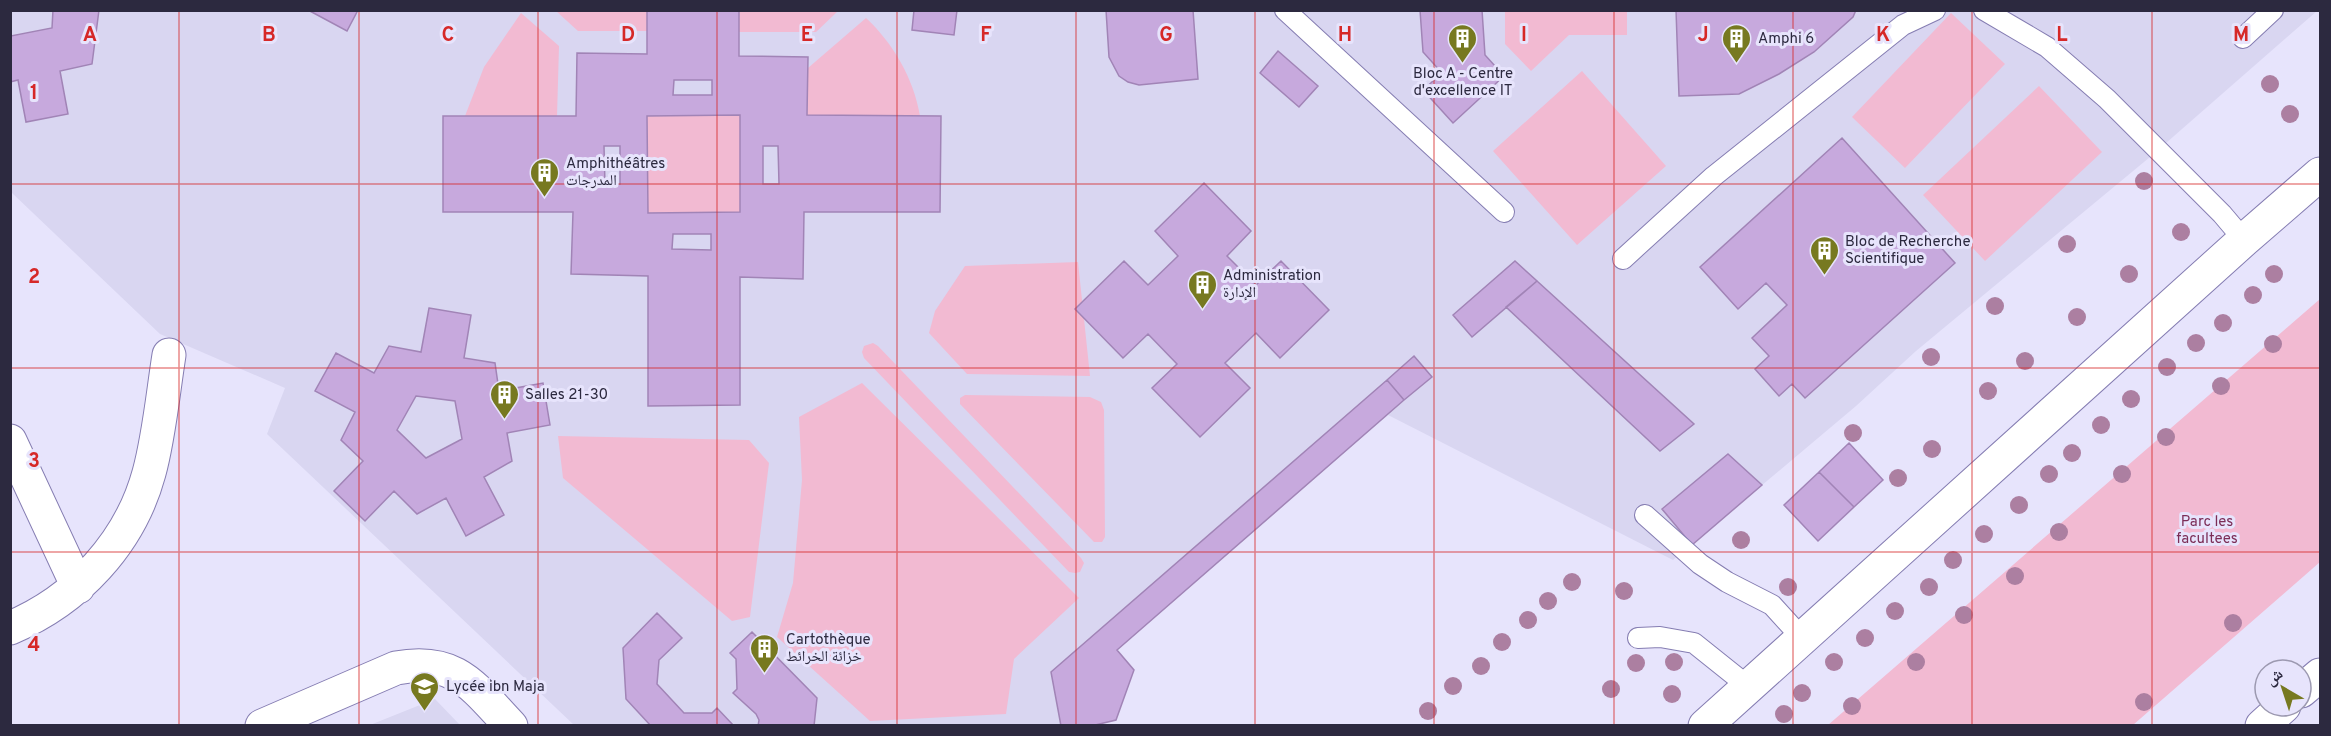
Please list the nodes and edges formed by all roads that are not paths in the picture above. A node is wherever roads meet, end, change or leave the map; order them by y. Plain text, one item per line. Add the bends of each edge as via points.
1 (1285, 10) edge
2 (1935, 10) edge
3 (1984, 10) edge
4 (2273, 10) edge
5 (2243, 38) dead end
6 (2320, 174) edge
7 (1504, 212) dead end
8 (2244, 240) junction
9 (1623, 259) dead end
10 (169, 355) dead end
11 (10, 441) edge
12 (1646, 514) dead end
13 (78, 588) junction
14 (10, 628) edge
15 (1638, 638) dead end
16 (1802, 638) junction
17 (1749, 687) junction
18 (262, 726) edge
19 (511, 726) edge
20 (1705, 726) edge

1 - 7 lane
2 - 9 lane via 1903,25 1714,176
3 - 8 lane via 2047,47 2107,99
4 - 5 lane
6 - 8 street
8 - 16 street
10 - 13 street via 150,472 138,507 120,539
11 - 13 street
12 - 16 lane via 1700,564 1772,605
13 - 14 street via 35,617
15 - 17 lane via 1694,643
16 - 17 street
17 - 20 street
18 - 19 street via 396,668 417,664 460,675

